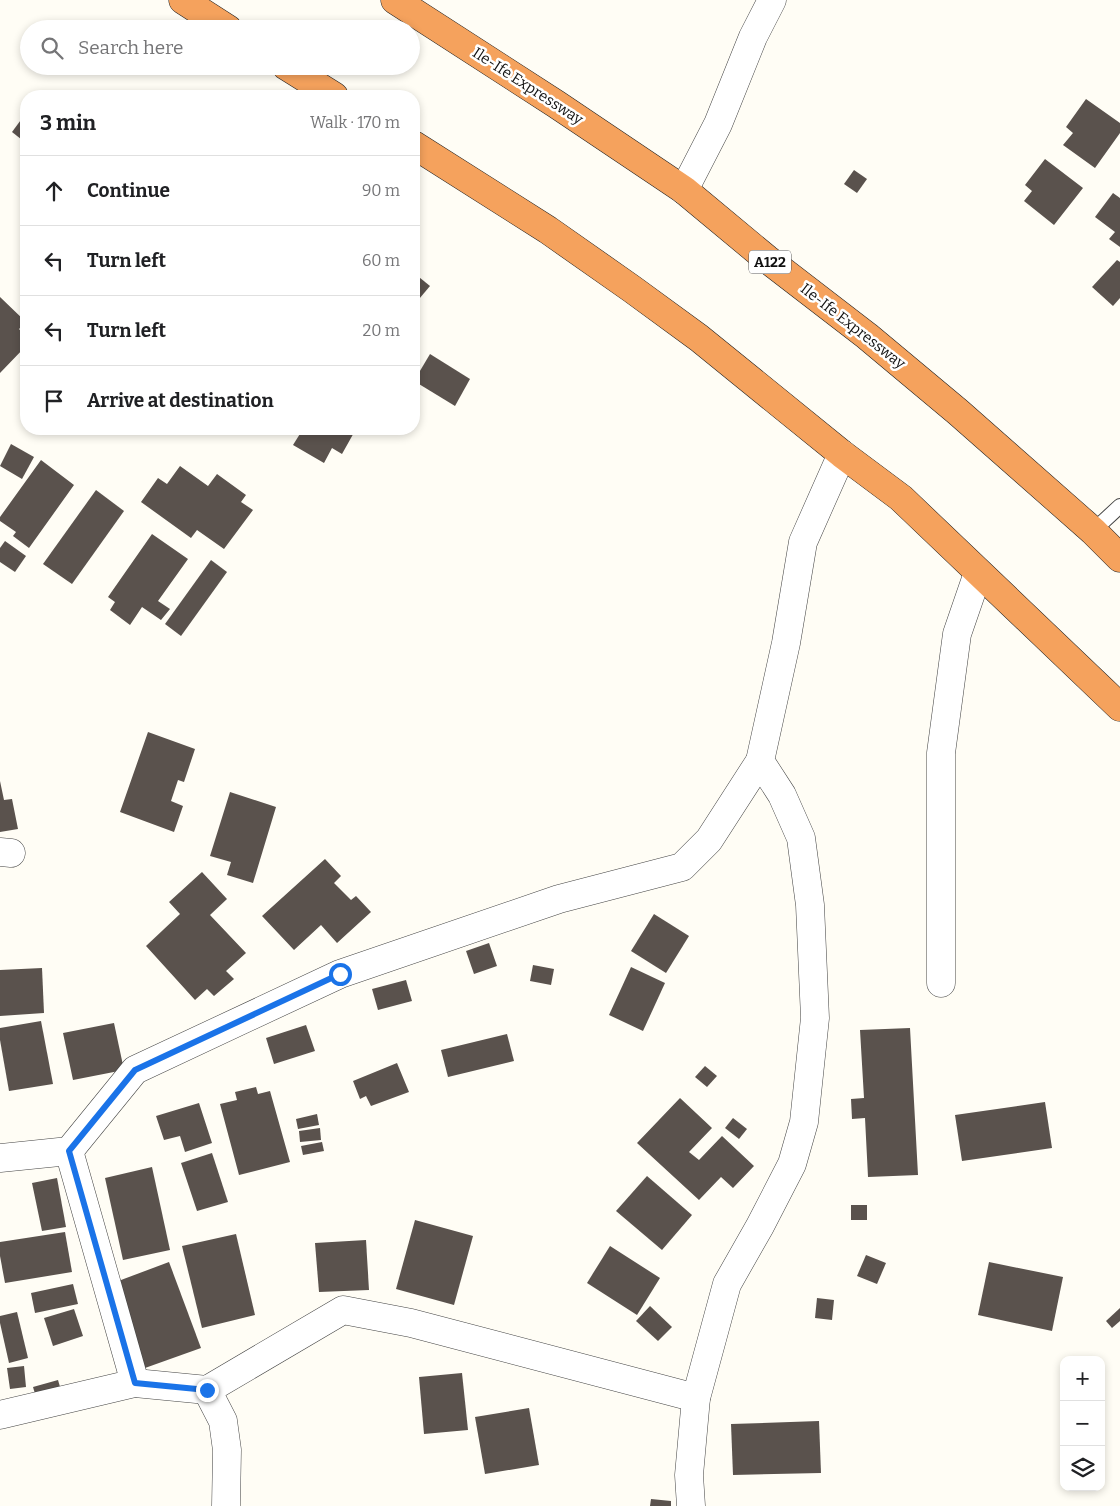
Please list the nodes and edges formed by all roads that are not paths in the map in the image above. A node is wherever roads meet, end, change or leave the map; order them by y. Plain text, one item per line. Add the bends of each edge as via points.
1 (183, 0) edge
2 (395, 0) edge
3 (772, 0) edge
4 (214, 20) edge
5 (300, 75) edge
6 (324, 90) edge
7 (420, 149) edge
8 (684, 190) junction
9 (842, 454) junction
10 (1120, 506) edge
11 (1093, 531) junction
12 (1120, 558) edge
13 (978, 573) junction
14 (1120, 707) edge
15 (760, 760) junction
16 (941, 983) dead end
17 (69, 1151) junction
18 (0, 1158) edge
19 (135, 1383) junction
20 (207, 1390) junction
21 (696, 1398) junction
22 (0, 1415) edge
23 (226, 1506) edge
24 (691, 1506) edge

1 - 4 highway
2 - 8 highway, Ile-Ife Expressway / A122
3 - 8 street via 753,37 718,124
5 - 6 highway
7 - 9 highway via 548,230 632,289 745,374
8 - 11 highway, Ile-Ife Expressway / A122 via 908,370
9 - 13 highway via 901,498
9 - 15 street via 803,542 786,643
10 - 11 lane
11 - 12 highway, Ile-Ife Expressway / A122
13 - 14 highway
13 - 16 street via 957,634 941,752
15 - 17 street via 709,840 682,867 559,899 340,974 135,1070
15 - 21 street via 782,795 801,838 810,905 815,1018 804,1122 792,1164 727,1284
17 - 18 street
17 - 19 street
19 - 20 street
19 - 22 street
20 - 21 street via 343,1310 411,1323
20 - 23 street via 222,1421 227,1450
21 - 24 street via 689,1475

